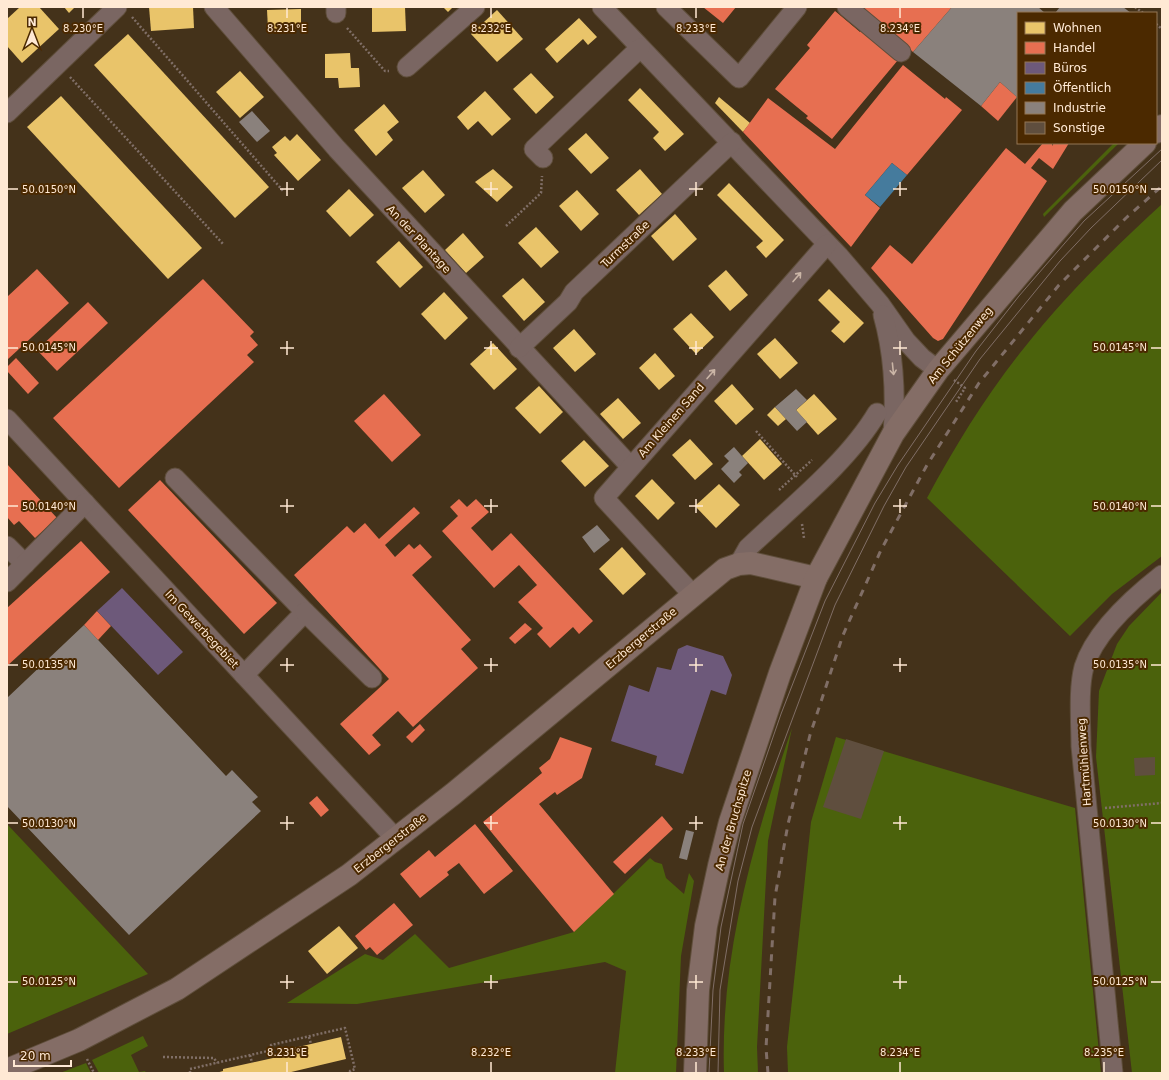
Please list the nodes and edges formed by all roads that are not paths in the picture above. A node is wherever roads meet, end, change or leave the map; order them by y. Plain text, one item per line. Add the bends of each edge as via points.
1 (214, 7) edge
2 (475, 7) edge
3 (602, 7) edge
4 (666, 7) edge
5 (797, 7) edge
6 (847, 7) edge
7 (122, 10) edge
8 (640, 48) junction
9 (901, 52) dead end
10 (407, 67) road end
11 (7, 113) edge
12 (732, 142) junction
13 (1144, 144) edge
14 (542, 158) road end
15 (827, 244) junction
16 (880, 304) junction
17 (519, 348) junction
18 (943, 374) junction
19 (877, 413) dead end
20 (7, 419) edge
21 (893, 434) junction
22 (630, 466) junction
23 (175, 478) dead end
24 (85, 503) junction
25 (7, 546) edge
26 (25, 564) junction
27 (739, 564) junction
28 (1162, 575) edge
29 (816, 578) junction
30 (7, 582) edge
31 (693, 595) junction
32 (305, 612) junction
33 (244, 675) junction
34 (372, 678) dead end
35 (396, 839) junction
36 (7, 1070) edge
37 (695, 1073) edge
38 (1113, 1073) edge

1 - 17 street, An der Plantage via 337,150
2 - 10 street
3 - 8 street
4 - 5 street via 739,78
6 - 9 street
7 - 11 street via 58,64
8 - 12 street
8 - 14 street via 534,148
12 - 15 street
12 - 17 street, Turmstraße via 574,292 568,302
13 - 18 main road, Am Schützenweg via 1073,211
15 - 16 street
22 -> 15 street, Am Kleinen Sand
16 - 18 street via 906,341 922,358
16 -> 21 street via 892,352 895,398
17 - 22 street, An der Plantage
18 - 21 main road, Am Schützenweg
19 - 27 street via 865,432 835,465 748,548
20 - 24 street, Im Gewerbegebiet
21 - 29 main road, Am Schützenweg
22 - 31 street, Am Kleinen Sand via 604,498
23 - 32 street
24 - 26 street
24 - 33 street, Im Gewerbegebiet
25 - 26 street
26 - 30 street
27 - 29 main road, Erzbergerstraße via 751,563
27 - 31 main road, Erzbergerstraße via 725,569
28 - 38 street, Hartmühlenweg via 1116,618 1094,645 1084,668 1080,705 1081,746
29 - 37 main road, An der Bruchspitze via 780,673 730,822 719,866 706,926 698,990
31 - 35 main road, Erzbergerstraße
32 - 33 street
32 - 34 street
33 - 35 street, Im Gewerbegebiet
35 - 36 main road, Erzbergerstraße via 349,874 177,989 79,1040

